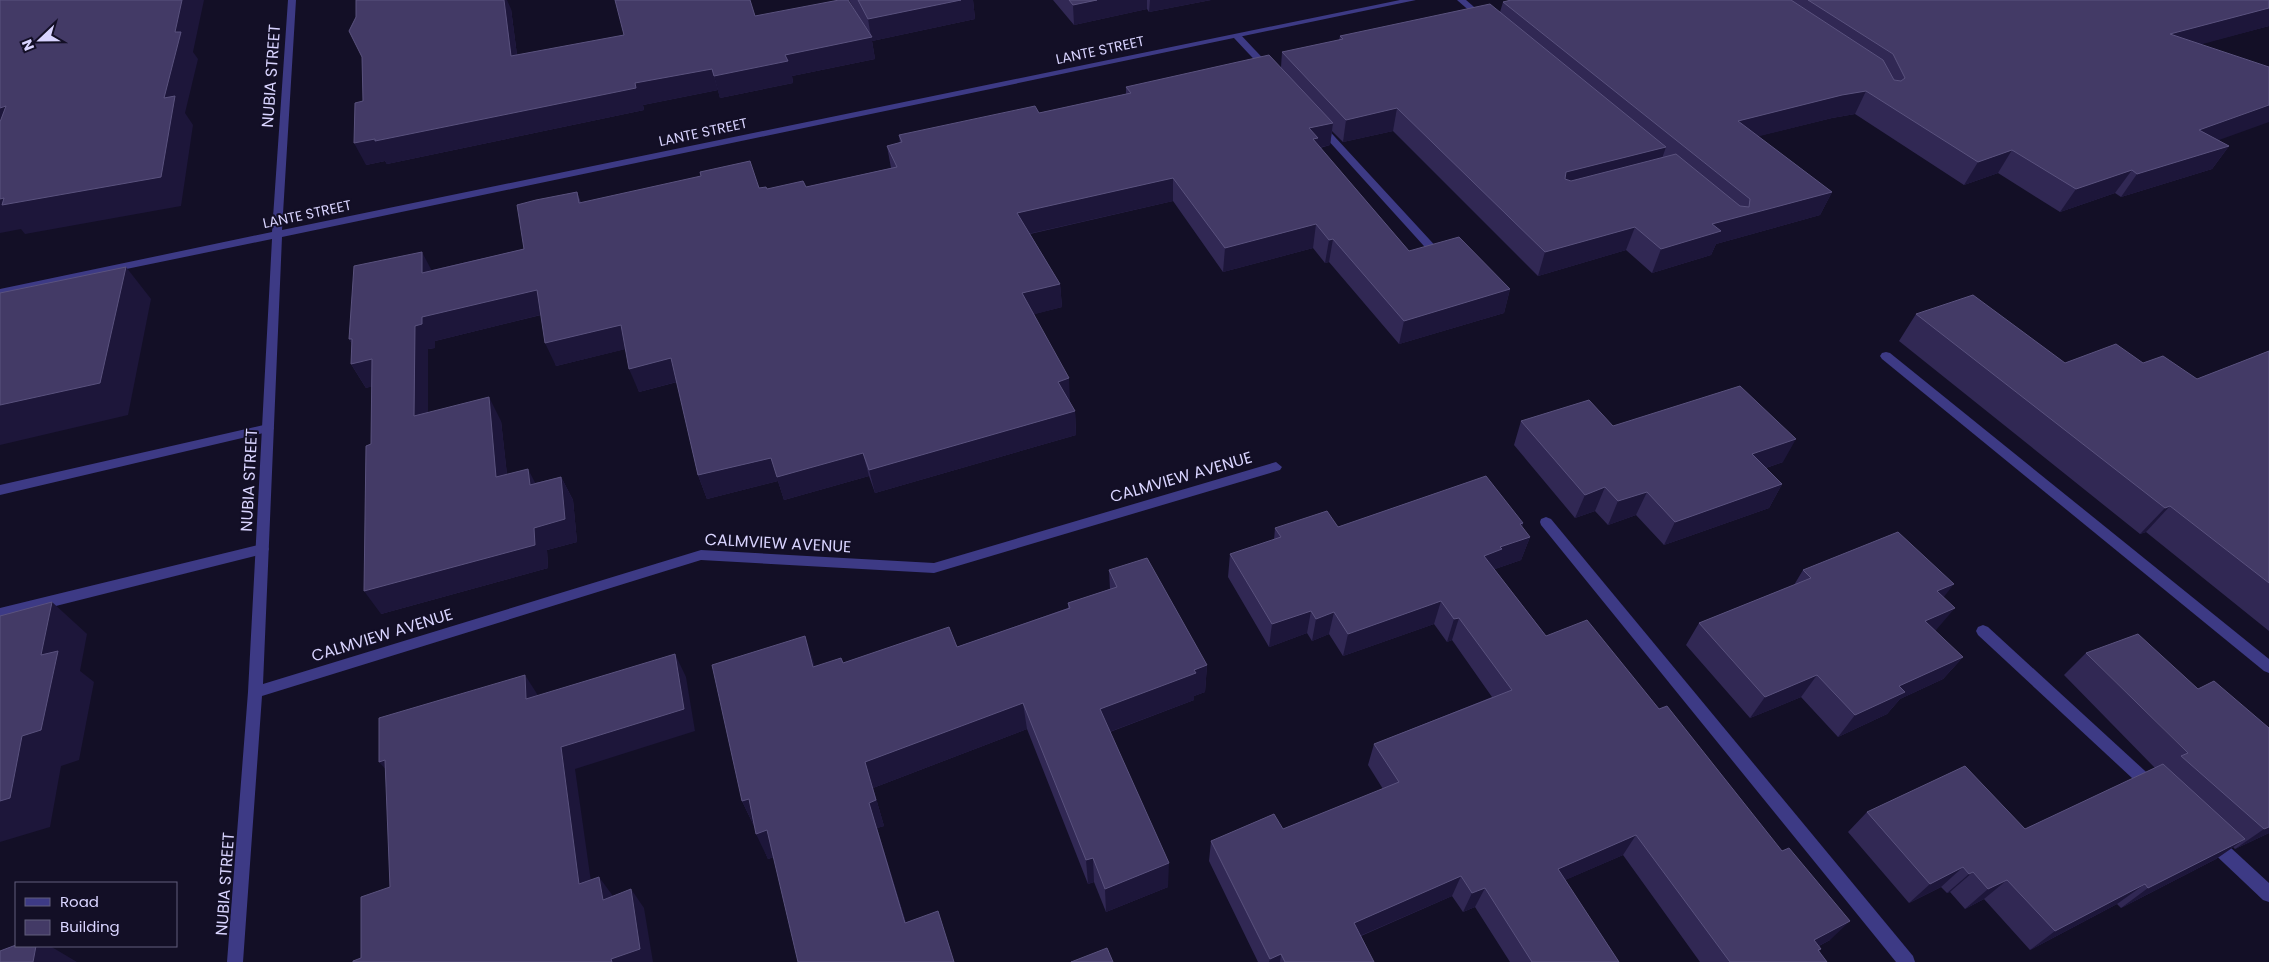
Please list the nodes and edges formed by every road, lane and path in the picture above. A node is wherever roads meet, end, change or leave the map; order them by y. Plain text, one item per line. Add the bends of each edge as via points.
1 (292, 0) edge
2 (1412, 0) edge
3 (1461, 0) edge
4 (1491, 25) edge
5 (1238, 36) junction
6 (1277, 80) edge
7 (1311, 116) edge
8 (278, 234) junction
9 (1437, 254) edge
10 (0, 292) edge
11 (1886, 356) dead end
12 (268, 428) junction
13 (1276, 467) dead end
14 (0, 490) edge
15 (1546, 522) dead end
16 (262, 549) junction
17 (0, 614) edge
18 (1983, 631) dead end
19 (2269, 667) edge
20 (255, 692) junction
21 (2162, 795) edge
22 (2199, 829) edge
23 (2269, 894) edge
24 (236, 962) edge
25 (1907, 962) edge

1 - 8 street, NUBIA STREET
2 - 5 street, LANTE STREET
3 - 4 street
5 - 6 street
5 - 8 street, LANTE STREET
7 - 9 street
8 - 10 street, LANTE STREET
8 - 12 street, NUBIA STREET
11 - 19 street
12 - 14 street
12 - 16 street, NUBIA STREET
13 - 20 street, CALMVIEW AVENUE via 934,568 701,555
15 - 25 street
16 - 17 street
16 - 20 street, NUBIA STREET
18 - 21 street
20 - 24 street, NUBIA STREET
22 - 23 street

